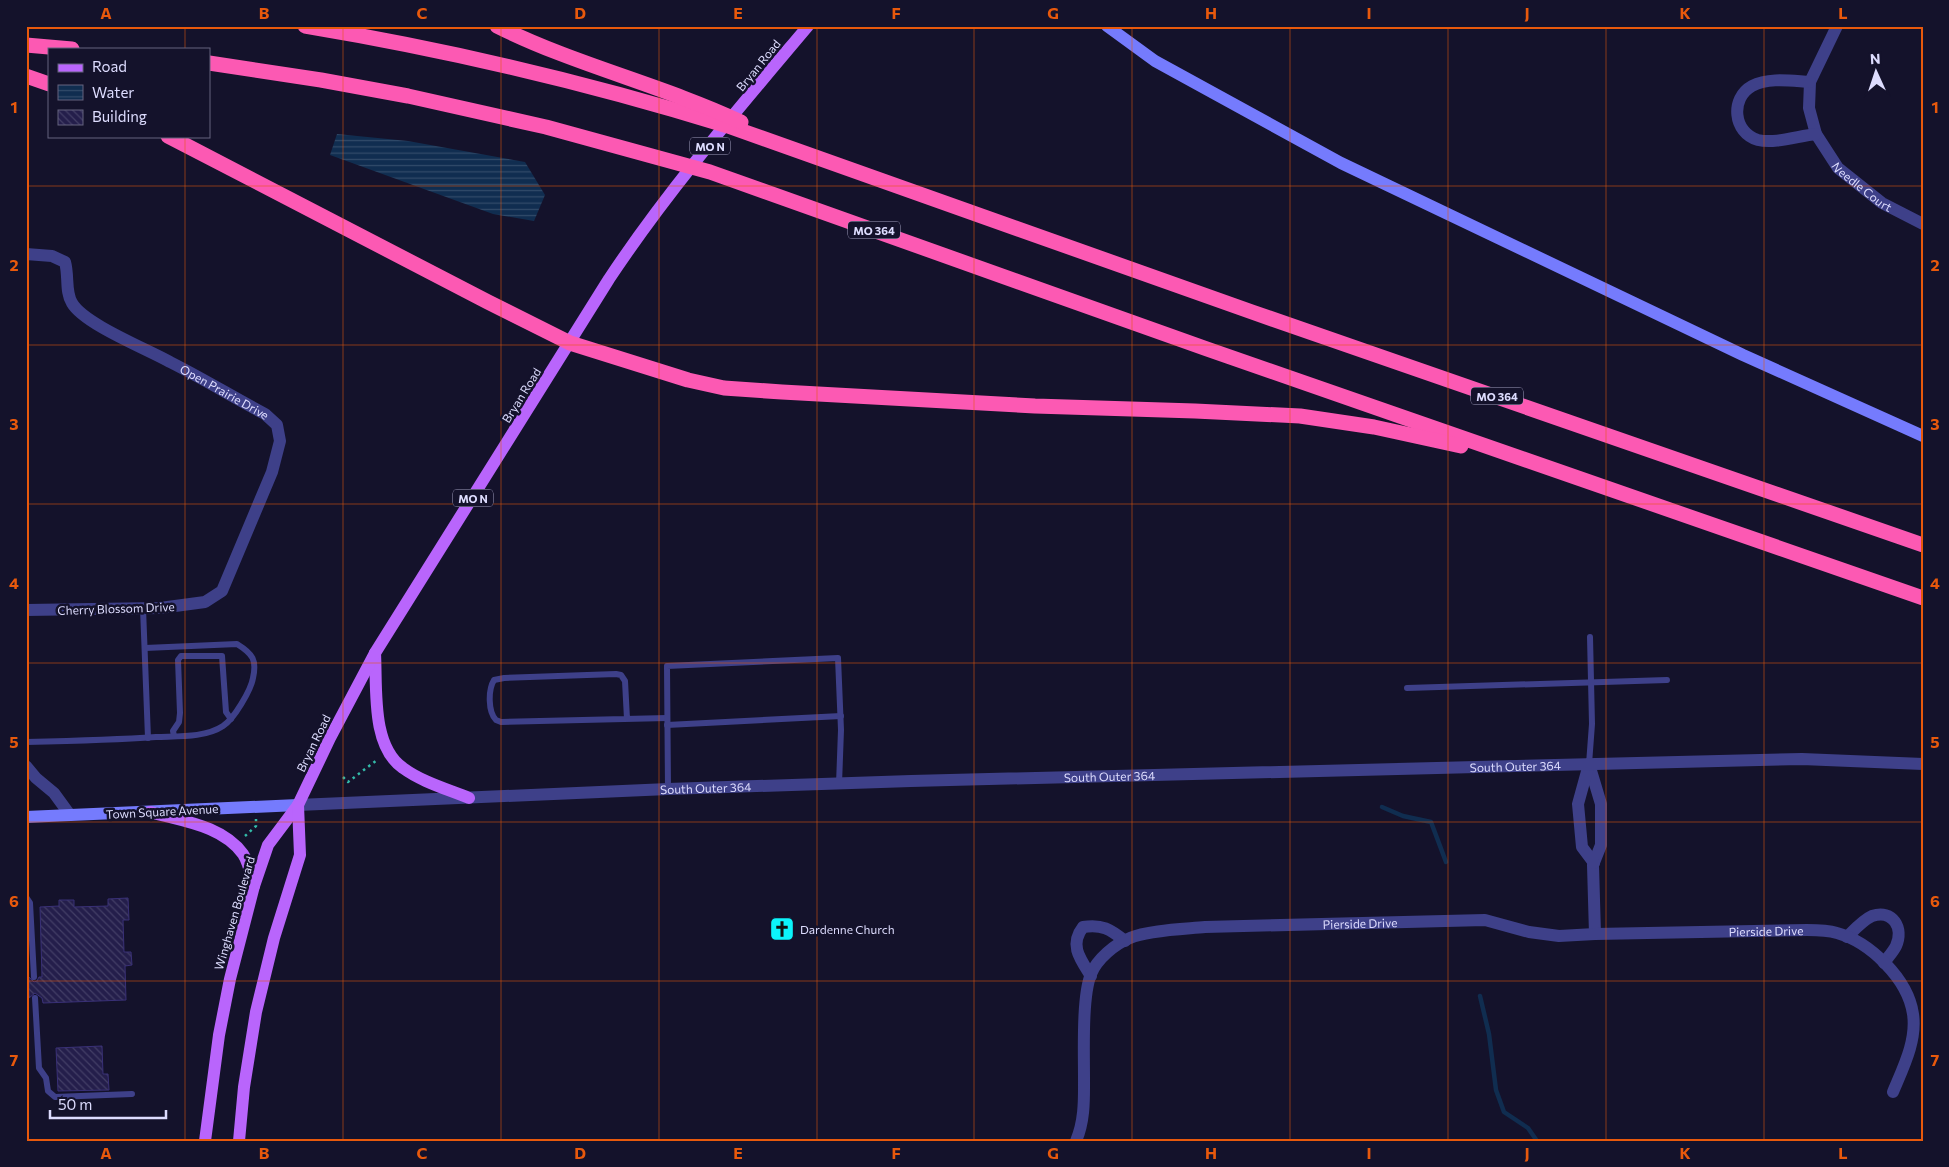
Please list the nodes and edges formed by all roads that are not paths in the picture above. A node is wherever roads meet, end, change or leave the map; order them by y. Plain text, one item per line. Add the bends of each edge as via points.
1 (305, 26) edge
2 (497, 26) edge
3 (808, 26) edge
4 (1107, 26) edge
5 (1837, 26) edge
6 (26, 45) edge
7 (60, 48) edge
8 (210, 63) edge
9 (26, 76) edge
10 (1810, 82) junction
11 (48, 84) edge
12 (1816, 134) junction
13 (172, 138) edge
14 (813, 155) junction
15 (1923, 224) edge
16 (26, 254) edge
17 (570, 343) junction
18 (1923, 436) edge
19 (1522, 459) junction
20 (1923, 545) edge
21 (1923, 598) edge
22 (205, 602) joint
23 (143, 608) junction
24 (26, 610) edge
25 (1590, 637) dead end
26 (145, 648) junction
27 (375, 653) junction
28 (1667, 680) dead end
29 (1591, 682) junction
30 (1407, 688) dead end
31 (840, 716) junction
32 (667, 718) junction
33 (231, 719) junction
34 (627, 719) junction
35 (668, 725) junction
36 (174, 736) junction
37 (148, 738) junction
38 (26, 742) edge
39 (1589, 764) junction
40 (1923, 764) edge
41 (26, 766) edge
42 (839, 784) junction
43 (668, 789) junction
44 (469, 798) junction
45 (298, 805) junction
46 (150, 812) junction
47 (70, 815) junction
48 (26, 817) edge
49 (1594, 863) junction
50 (254, 886) junction
51 (26, 897) edge
52 (1595, 934) junction
53 (1847, 937) junction
54 (1125, 942) junction
55 (1884, 963) junction
56 (1090, 976) junction
57 (34, 977) dead end
58 (35, 998) dead end
59 (1894, 1092) dead end
60 (132, 1094) dead end
61 (206, 1141) edge
62 (239, 1141) edge
63 (1076, 1141) edge

1 - 14 highway, MO 364 via 460,55 598,88 719,123
2 - 14 highway via 552,51 702,103
3 - 17 main road, Bryan Road / MO N via 670,194 628,252
4 - 18 main road via 1155,62 1341,163 1728,348
5 - 10 street, Needle Court
6 - 7 highway
8 - 19 highway, MO 364 via 417,98 546,127 710,172
9 - 11 highway
10 - 12 street, Needle Court via 1809,108
10 - 12 street via 1761,82 1751,86 1739,99 1737,117 1742,128 1757,140
12 - 15 street, Needle Court via 1838,168 1882,203
13 - 17 highway
14 - 20 highway, MO 364
16 - 22 street, Open Prairie Drive via 52,256 65,262 68,294 84,317 265,414 277,425 280,440 272,472 222,591
17 - 19 highway via 724,388 1035,406 1300,416 1374,427
17 - 27 main road, Bryan Road / MO N
19 - 21 highway, MO 364
22 - 23 street, Cherry Blossom Drive
23 - 24 street, Cherry Blossom Drive
23 - 26 lane
25 - 29 lane
26 - 33 lane via 237,644 248,651 256,666 252,684
26 - 37 lane
27 - 44 main road via 378,713 382,740 390,757 421,778
27 - 45 main road, Bryan Road / MO N
28 - 29 lane
29 - 30 lane
29 - 39 lane
31 - 32 lane via 838,658 667,666
31 - 35 lane
31 - 42 lane
32 - 34 lane
32 - 35 lane
33 - 36 lane via 225,726 212,731
33 - 36 lane via 226,712 222,656 181,656 178,660 179,722 173,731
34 - 34 lane via 502,722 496,720 492,712 491,688 494,680 504,678 621,675 625,681
35 - 43 lane
36 - 37 lane
37 - 38 lane
39 - 40 street, South Outer 364 via 1802,759
39 - 42 street, South Outer 364
39 - 49 street via 1601,804 1601,845
39 - 49 street via 1578,804 1582,847
41 - 47 street via 54,793
42 - 43 street, South Outer 364
43 - 44 street, South Outer 364
44 - 45 street, South Outer 364
45 - 46 main road, Town Square Avenue
45 - 50 main road, Winghaven Boulevard via 268,845
45 - 62 main road via 300,855 256,1012
46 - 47 main road, Town Square Avenue
46 - 50 main road via 216,832 230,841 243,854
47 - 48 main road, Town Square Avenue
49 - 52 street
50 - 61 main road, Winghaven Boulevard via 218,1035
51 - 57 lane via 30,903
52 - 53 street, Pierside Drive via 1824,930
52 - 54 street, Pierside Drive via 1559,936 1529,932 1486,920 1205,927 1166,931 1130,938
53 - 55 street, Pierside Drive via 1871,950
53 - 55 street via 1871,917 1890,916 1897,923 1899,933 1896,947
54 - 56 street, Pierside Drive via 1108,952
54 - 56 street via 1106,928 1095,925 1082,928 1076,936 1076,949
55 - 59 street, Pierside Drive via 1897,976 1913,1013 1913,1031 1906,1061
56 - 63 street, Pierside Drive via 1085,1020 1084,1106
58 - 60 lane via 39,1068 46,1078 48,1092 55,1097

